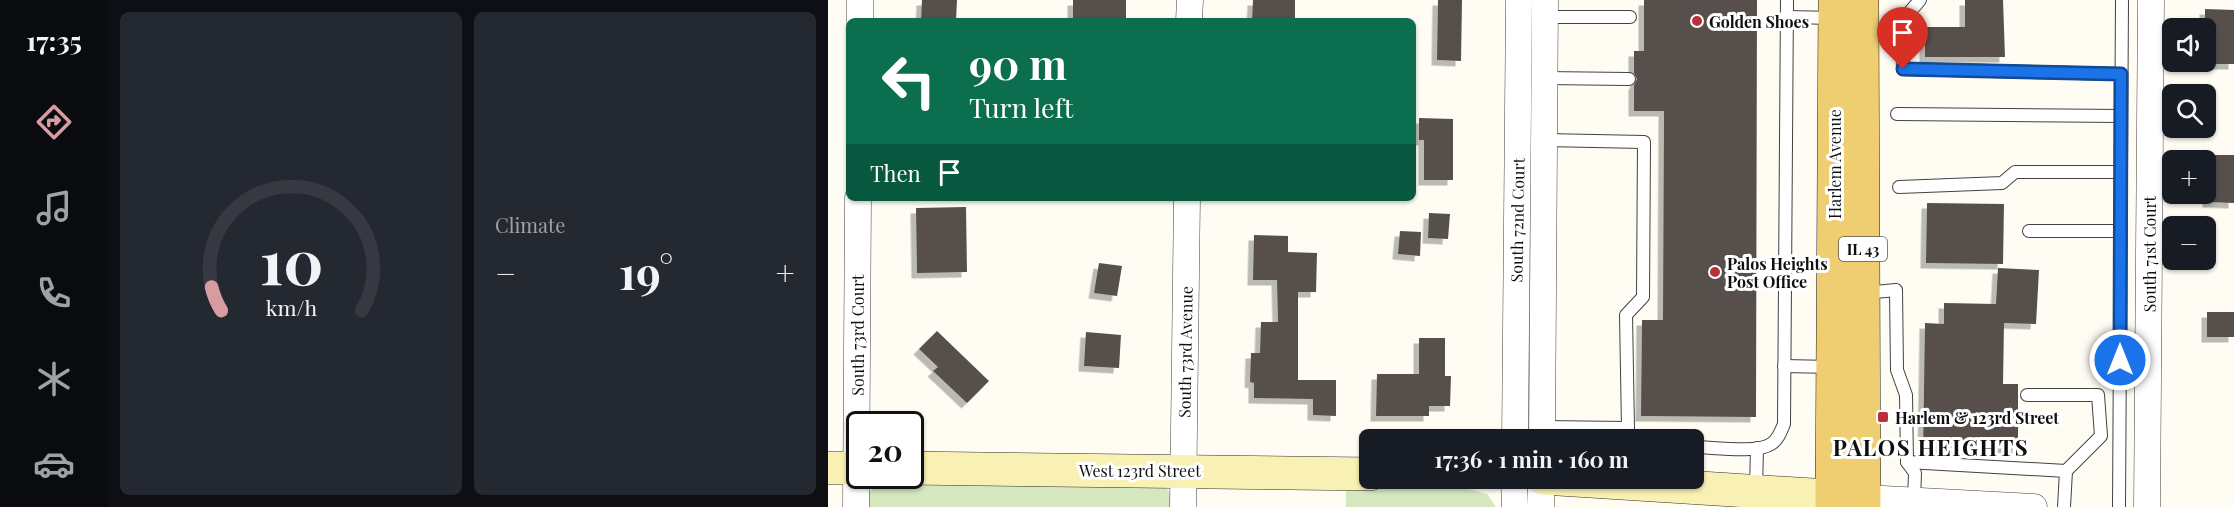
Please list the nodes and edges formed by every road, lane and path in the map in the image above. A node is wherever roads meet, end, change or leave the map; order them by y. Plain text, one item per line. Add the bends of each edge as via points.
1 (860, 0) edge
2 (1190, 0) edge
3 (1519, 0) edge
4 (1786, 0) edge
5 (1862, 0) edge
6 (1920, 0) edge
7 (2122, 0) edge
8 (2151, 0) edge
9 (1545, 8) edge
10 (1835, 9) edge
11 (1630, 17) dead end
12 (1787, 17) junction
13 (860, 18) edge
14 (1189, 18) edge
15 (2121, 74) junction
16 (1544, 78) junction
17 (1629, 79) dead end
18 (1897, 114) dead end
19 (2121, 116) junction
20 (1544, 140) junction
21 (2121, 172) junction
22 (1899, 187) dead end
23 (858, 201) edge
24 (1187, 201) edge
25 (2030, 231) dead end
26 (2121, 231) junction
27 (1863, 293) junction
28 (1784, 366) junction
29 (1833, 368) junction
30 (2027, 395) dead end
31 (850, 411) edge
32 (2100, 424) junction
33 (2120, 424) junction
34 (1515, 429) edge
35 (1542, 429) edge
36 (1628, 429) edge
37 (1704, 447) edge
38 (1757, 448) junction
39 (1906, 462) junction
40 (924, 468) edge
41 (1183, 470) junction
42 (2066, 471) junction
43 (1359, 474) edge
44 (852, 489) edge
45 (1514, 489) edge
46 (1542, 489) edge
47 (1695, 489) edge
48 (1773, 498) edge
49 (1848, 502) edge
50 (1924, 503) edge
51 (856, 507) edge
52 (1183, 507) edge
53 (1515, 507) edge
54 (1541, 507) edge
55 (2034, 507) edge
56 (2064, 507) edge
57 (2120, 507) edge
58 (2147, 507) edge

1 - 13 street
2 - 14 street
3 - 34 street, South 72nd Court
4 - 12 lane
5 - 27 main road, Harlem Avenue / IL 43
6 - 15 lane via 1902,21 1903,69
7 - 15 lane, South 71st Court
8 - 58 street, South 71st Court
9 - 11 lane
9 - 16 street, South 72nd Court
10 - 12 lane
10 - 29 main road, Harlem Avenue / IL 43
12 - 28 lane
15 - 19 lane, South 71st Court
16 - 17 lane
16 - 20 street, South 72nd Court
18 - 19 lane
19 - 21 lane, South 71st Court
20 - 35 street, South 72nd Court
20 - 36 lane via 1644,142 1643,297 1626,315
21 - 22 lane via 2015,172 2002,183
21 - 26 lane, South 71st Court
23 - 31 street, South 73rd Court
24 - 41 street, South 73rd Avenue
25 - 26 lane
26 - 33 lane, South 71st Court
27 - 39 lane via 1896,290 1897,370 1906,395
27 - 49 main road, Harlem Avenue / IL 43
28 - 29 lane
28 - 38 lane via 1784,424 1771,444
29 - 49 main road, Harlem Avenue / IL 43
30 - 32 lane via 2098,394
32 - 33 lane
32 - 42 lane via 2101,436
33 - 57 lane, South 71st Court
37 - 38 lane
38 - 48 lane
39 - 42 lane
39 - 50 lane via 1915,472
40 - 41 street, West 123rd Street
41 - 43 street, West 123rd Street
41 - 52 street, South 73rd Avenue
42 - 56 lane
44 - 51 street, South 73rd Court
45 - 53 street
46 - 54 street
47 - 48 street
48 - 49 street
49 - 50 street
50 - 55 street

